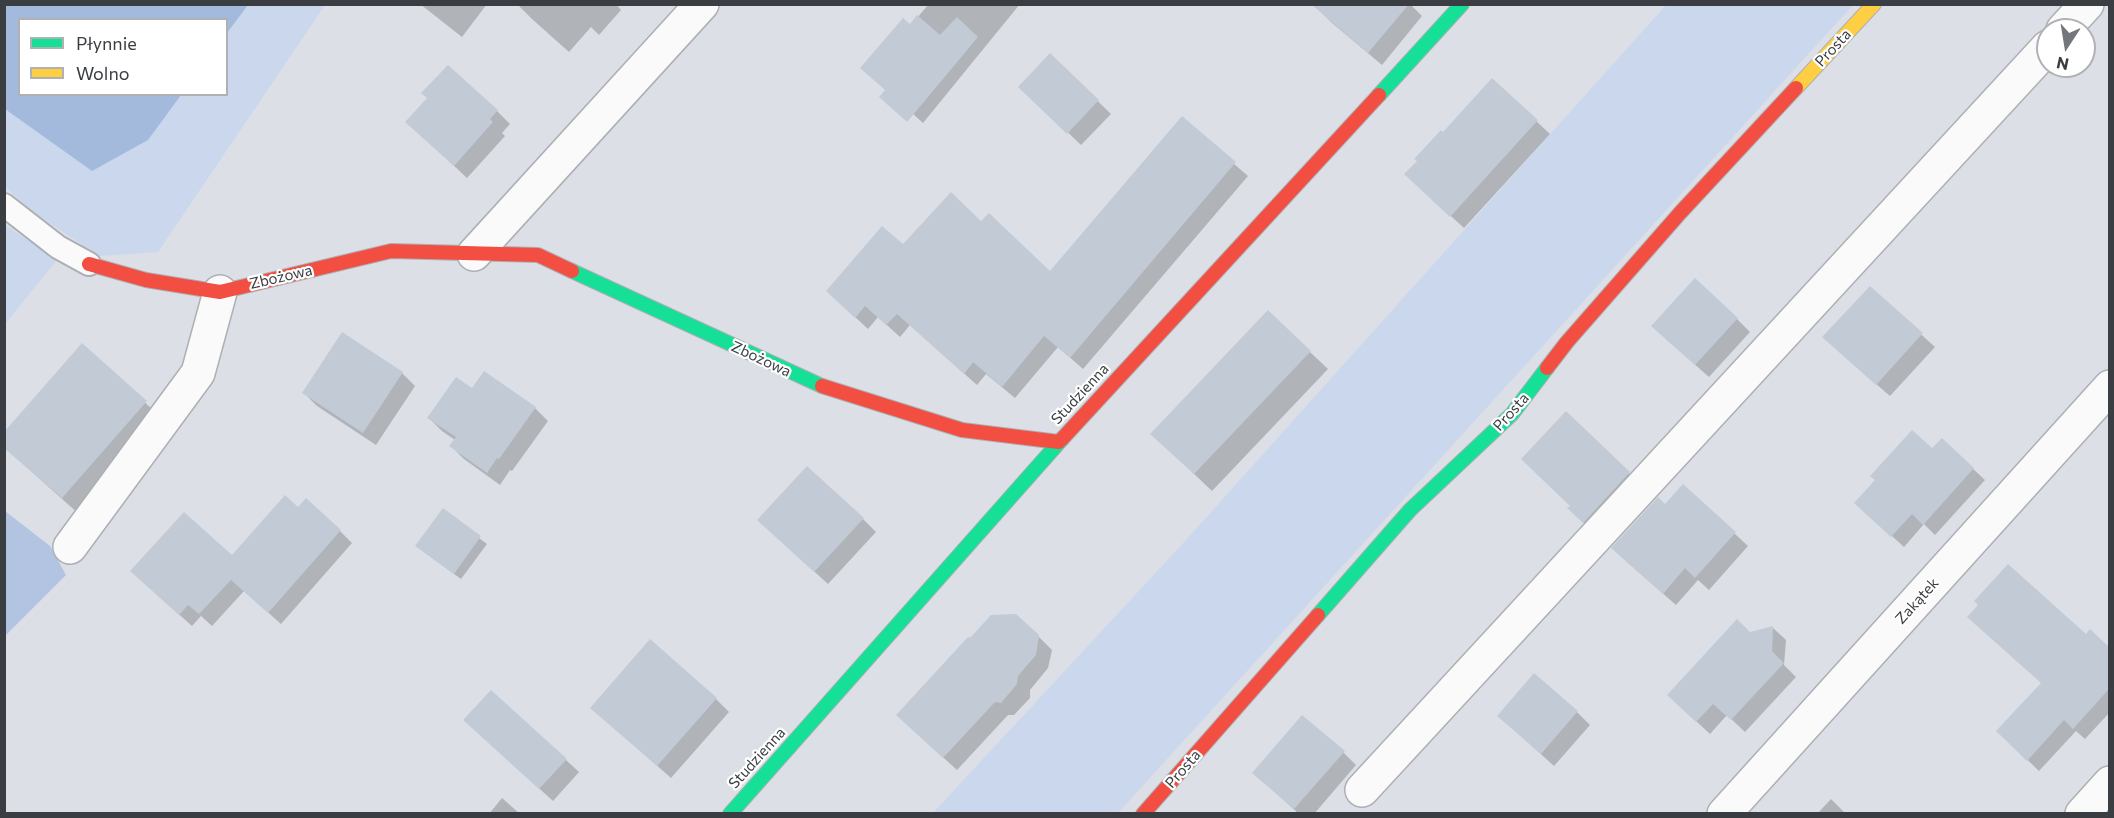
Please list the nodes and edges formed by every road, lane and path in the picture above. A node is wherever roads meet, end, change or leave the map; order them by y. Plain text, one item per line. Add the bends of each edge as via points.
1 (702, 4) edge
2 (1462, 4) edge
3 (1874, 4) edge
4 (2087, 4) edge
5 (2074, 18) edge
6 (2036, 60) edge
7 (4, 205) edge
8 (474, 254) junction
9 (89, 264) joint
10 (220, 292) junction
11 (2109, 387) edge
12 (1059, 442) junction
13 (70, 547) dead end
14 (2109, 783) edge
15 (1362, 790) dead end
16 (730, 813) edge
17 (1143, 813) edge
18 (1724, 813) edge
19 (2082, 813) edge

1 - 8 street
2 - 12 street, Studzienna
3 - 17 street, Prosta via 1680,213 1567,342 1512,414 1410,510
4 - 5 street
6 - 15 street
7 - 9 lane via 58,247
8 - 10 street, Zbożowa via 391,251
8 - 12 street, Zbożowa via 538,255 811,383 962,430
9 - 10 street, Zbożowa via 146,280
10 - 13 street via 198,373
11 - 18 street, Zakątek
12 - 16 street, Studzienna
14 - 19 street

